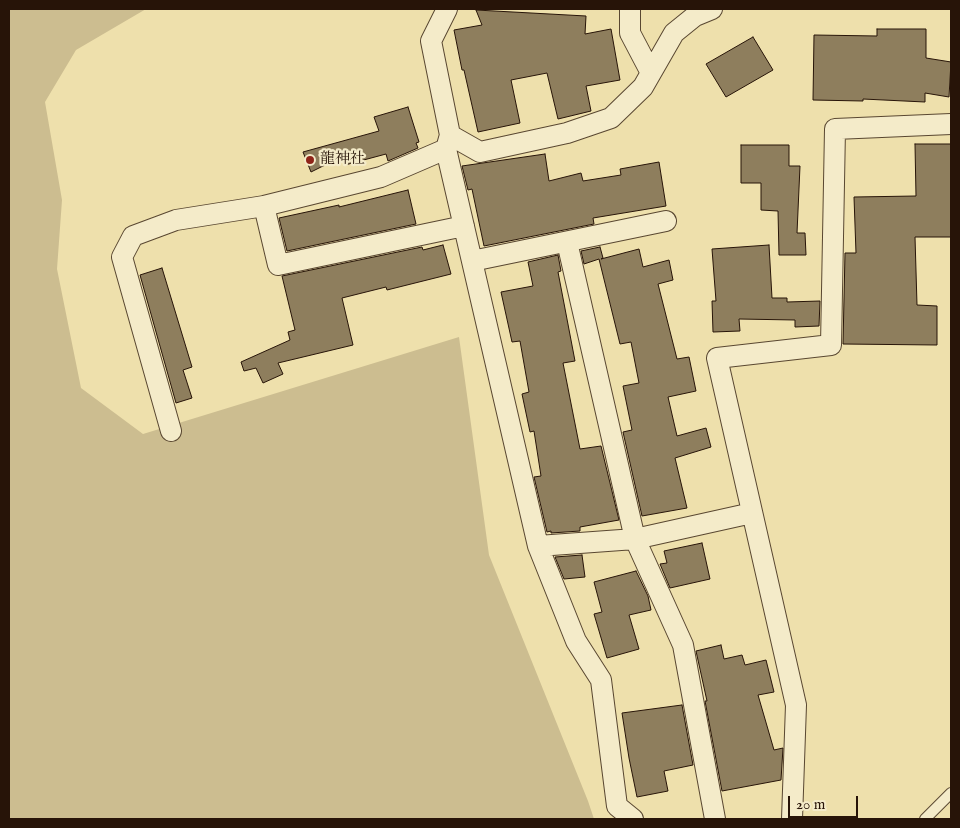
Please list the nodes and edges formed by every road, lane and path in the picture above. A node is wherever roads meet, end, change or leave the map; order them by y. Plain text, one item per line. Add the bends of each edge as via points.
1 (447, 9) edge
2 (630, 9) edge
3 (712, 9) edge
4 (651, 73) junction
5 (951, 124) edge
6 (448, 142) junction
7 (264, 206) junction
8 (666, 221) dead end
9 (464, 226) junction
10 (567, 242) junction
11 (472, 261) junction
12 (171, 431) dead end
13 (752, 513) junction
14 (635, 538) junction
15 (538, 546) junction
16 (951, 793) edge
17 (633, 819) edge
18 (715, 819) edge
19 (792, 819) edge
20 (925, 819) edge

1 - 6 street via 431,41
2 - 4 street via 630,33
3 - 4 street via 696,16 674,33
4 - 6 street via 643,87 611,118 568,133 480,152
5 - 13 street via 835,129 831,344 717,358
6 - 7 street via 381,177
6 - 9 street
7 - 9 street via 278,264
7 - 12 street via 176,220 133,236 122,257
8 - 10 street
9 - 11 street
10 - 11 street
10 - 14 street
11 - 15 street
13 - 14 street
13 - 19 street via 796,705
14 - 15 street
14 - 18 street via 683,645
15 - 17 street via 576,641 601,680 617,806
16 - 20 lane

